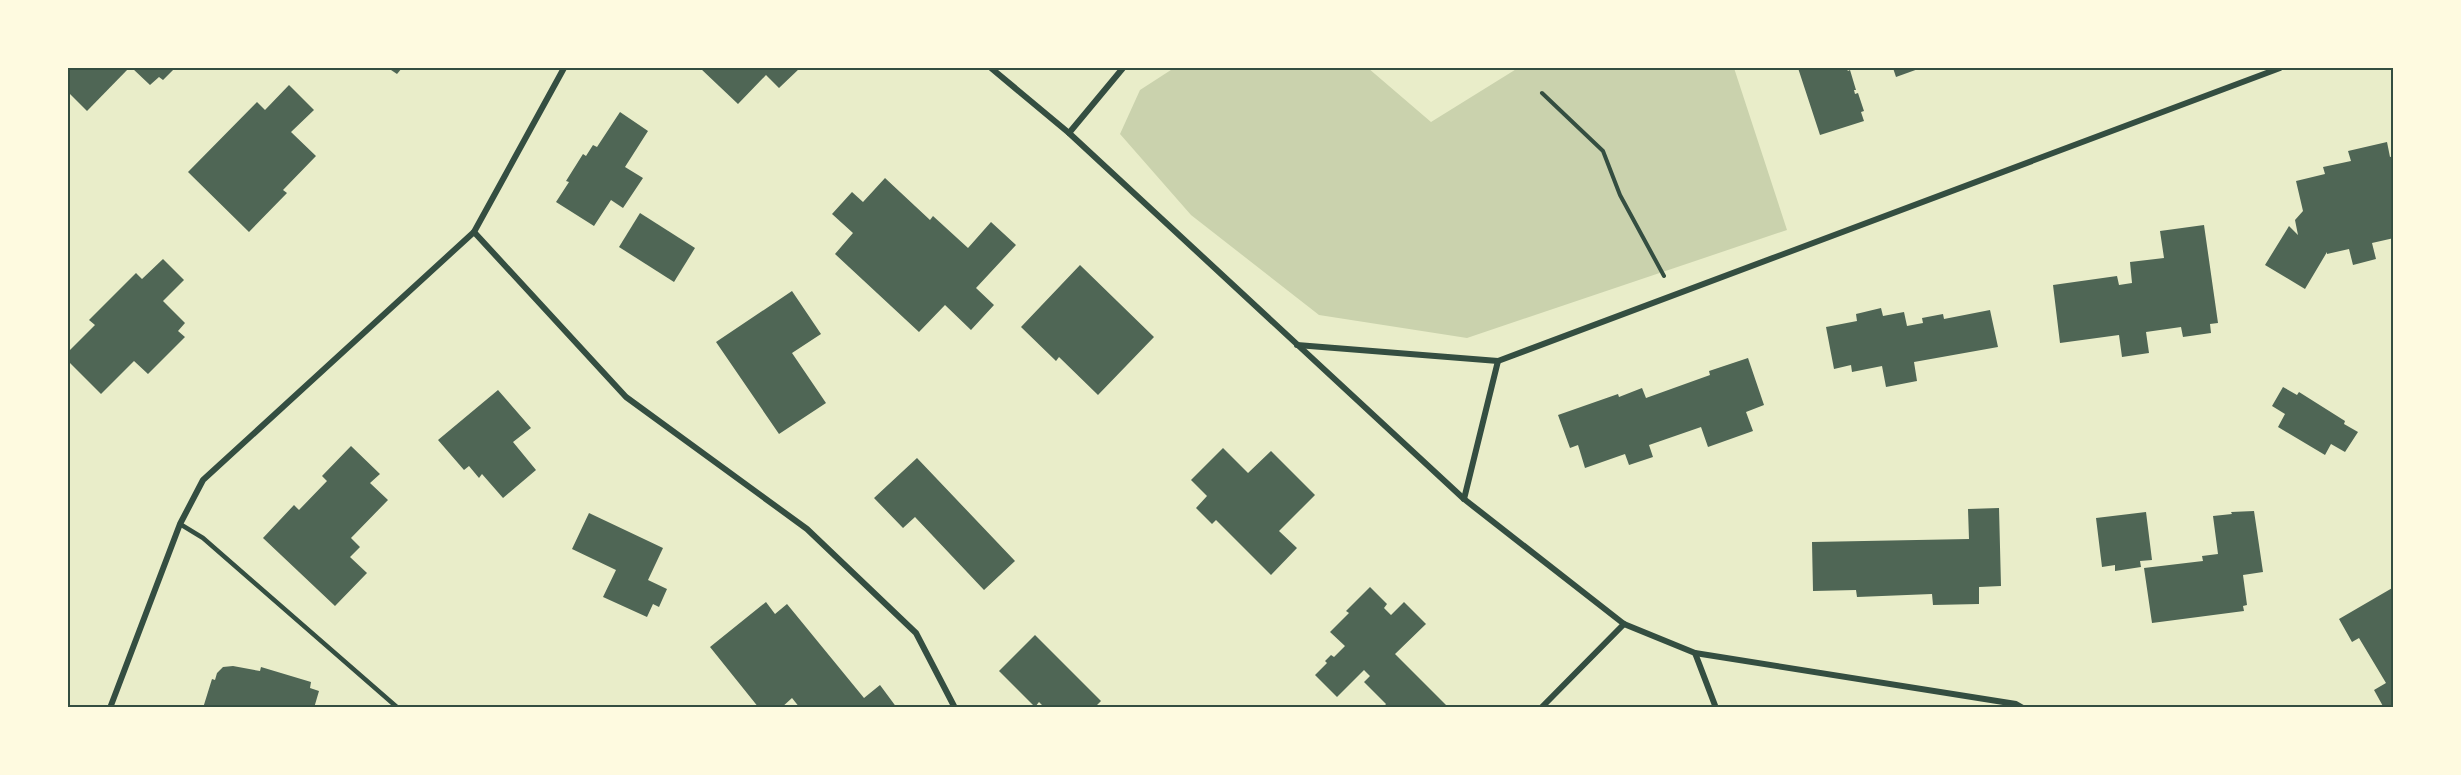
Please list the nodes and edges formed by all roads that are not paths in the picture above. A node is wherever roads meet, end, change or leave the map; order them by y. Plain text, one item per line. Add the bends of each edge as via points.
1 (564, 68) edge
2 (991, 68) edge
3 (1124, 68) edge
4 (2280, 68) edge
5 (1069, 133) junction
6 (474, 232) junction
7 (1297, 345) junction
8 (1498, 361) junction
9 (1464, 499) junction
10 (180, 524) junction
11 (1624, 624) junction
12 (1695, 653) junction
13 (110, 708) edge
14 (398, 708) edge
15 (955, 708) edge
16 (1541, 708) edge
17 (1716, 708) edge
18 (2023, 708) edge

1 - 6 street
2 - 5 street
3 - 5 street
4 - 8 street
5 - 7 street
6 - 10 street via 203,480
6 - 15 street via 626,397 807,529 916,633
7 - 8 street
7 - 9 street
8 - 9 street
9 - 11 street
10 - 13 street
10 - 14 lane via 203,538
11 - 12 street
11 - 16 street
12 - 17 street
12 - 18 street

